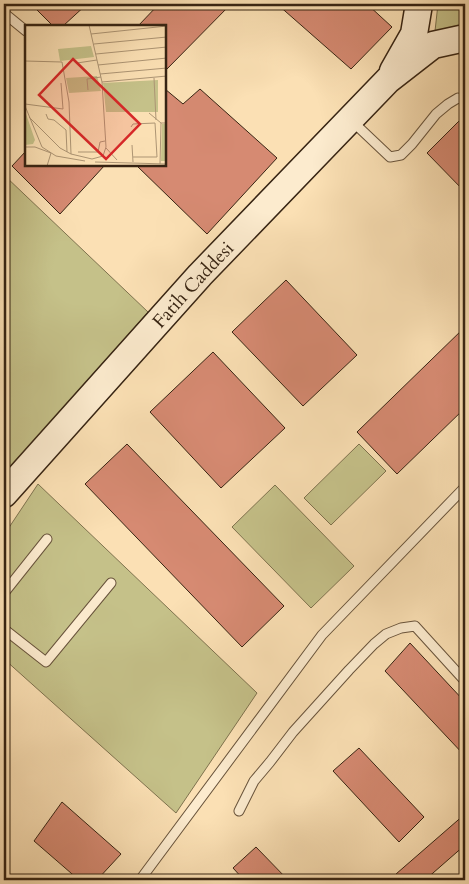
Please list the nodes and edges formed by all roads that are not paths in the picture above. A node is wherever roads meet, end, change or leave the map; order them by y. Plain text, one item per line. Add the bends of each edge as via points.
1 (419, 4) edge
2 (4, 13) edge
3 (25, 30) edge
4 (465, 38) edge
5 (388, 80) junction
6 (465, 100) edge
7 (350, 120) junction
8 (465, 487) edge
9 (4, 494) edge
10 (47, 539) dead end
11 (111, 583) dead end
12 (4, 593) edge
13 (4, 629) edge
14 (465, 681) edge
15 (239, 811) dead end
16 (140, 880) edge

1 - 5 main road via 414,34
2 - 3 lane
4 - 5 main road via 433,45
5 - 7 main road, Fatih Caddesi
6 - 7 lane via 458,98 448,104 401,155 390,157
7 - 9 main road, Fatih Caddesi via 200,275
8 - 16 lane via 322,635
10 - 12 lane
11 - 13 lane via 46,662
14 - 15 lane via 415,626 386,634 293,732 254,781

